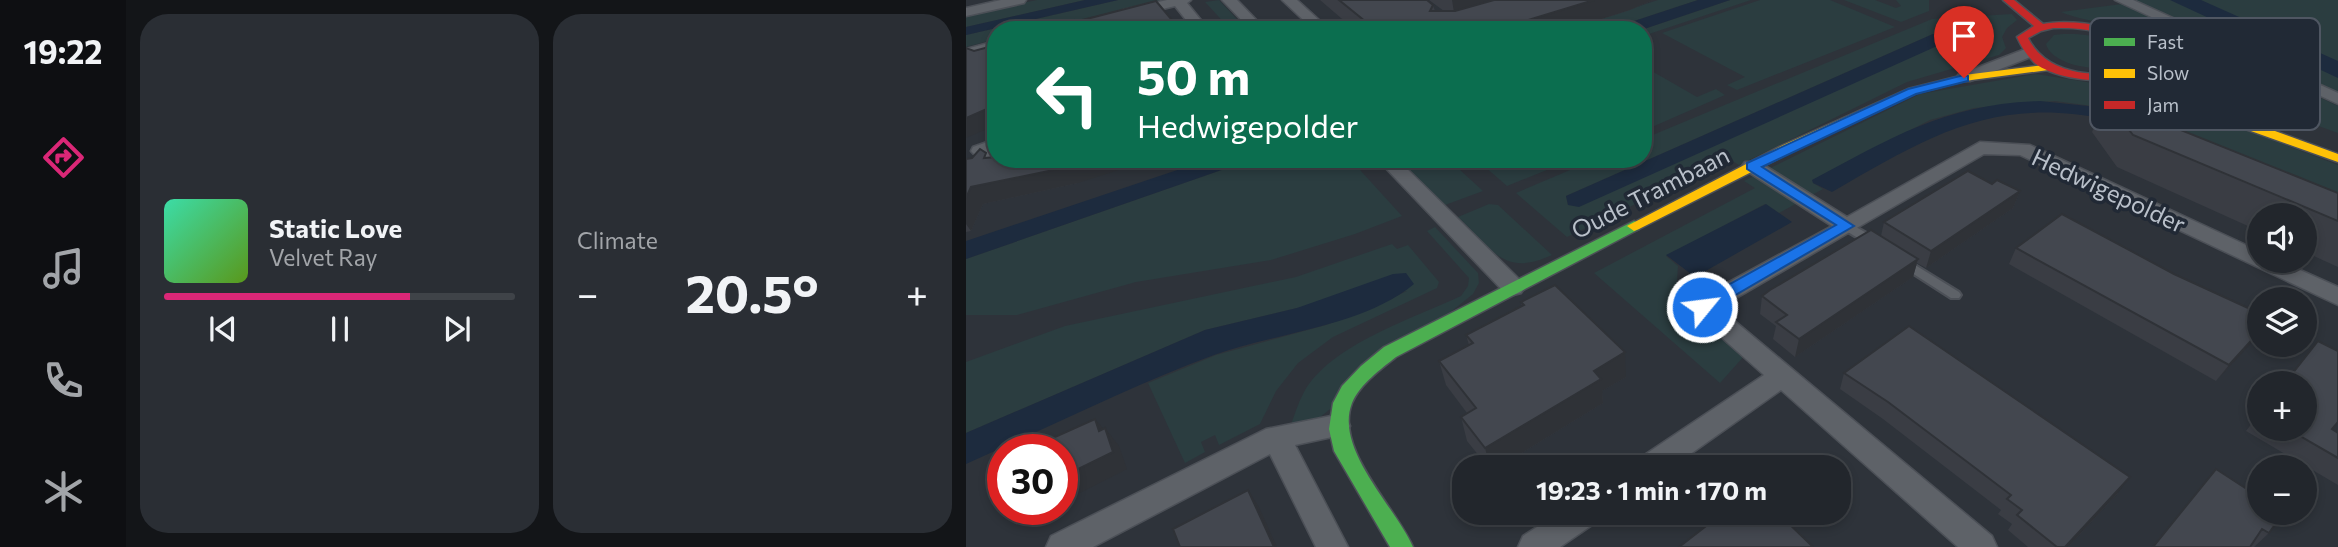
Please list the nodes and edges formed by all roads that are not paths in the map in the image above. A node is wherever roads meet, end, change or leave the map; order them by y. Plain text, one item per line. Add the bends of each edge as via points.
1 (1018, 0) edge
2 (1230, 0) edge
3 (1289, 0) edge
4 (2008, 0) edge
5 (2032, 0) edge
6 (2122, 0) edge
7 (1181, 1) edge
8 (968, 11) edge
9 (1115, 16) edge
10 (2161, 18) edge
11 (1195, 21) edge
12 (1250, 21) edge
13 (1313, 21) edge
14 (2065, 25) junction
15 (2040, 27) junction
16 (2090, 28) edge
17 (987, 48) edge
18 (2028, 53) junction
19 (966, 54) edge
20 (2052, 67) junction
21 (2090, 76) edge
22 (1964, 78) junction
23 (2320, 91) edge
24 (2338, 99) edge
25 (2260, 130) edge
26 (2307, 130) edge
27 (2338, 141) edge
28 (2338, 158) edge
29 (1752, 166) junction
30 (1396, 168) edge
31 (1847, 226) junction
32 (2247, 254) edge
33 (2287, 273) edge
34 (1513, 287) junction
35 (1955, 295) dead end
36 (2338, 297) edge
37 (1782, 376) junction
38 (1336, 426) junction
39 (1276, 438) junction
40 (1667, 455) edge
41 (1566, 525) edge
42 (1062, 547) edge
43 (1332, 547) edge
44 (1402, 547) edge
45 (1534, 547) edge
46 (1981, 547) edge

1 - 8 street
2 - 12 street
3 - 13 street
4 - 15 main road
5 - 14 main road
6 - 10 street
7 - 9 street
7 - 11 street
14 - 15 main road
14 - 16 main road
15 - 18 main road via 2022,37
17 - 19 street
18 - 20 main road
18 - 22 street
20 - 21 main road
20 - 22 main road, Oude Trambaan
22 - 29 main road, Oude Trambaan via 1912,92
23 - 24 street
25 - 28 main road
26 - 27 main road
29 - 31 street
29 - 34 main road, Oude Trambaan
30 - 34 street
31 - 32 street, Hedwigepolder via 1980,148 2023,149
31 - 35 lane
31 - 37 street, Hedwigepolder via 1702,307
33 - 36 street, Hedwigepolder
34 - 38 main road, Oude Trambaan via 1390,352 1364,372 1346,394
37 - 40 street
37 - 46 street, Hedwigepolder
38 - 39 street
38 - 44 main road via 1341,445
39 - 42 street
39 - 43 street
41 - 45 street

